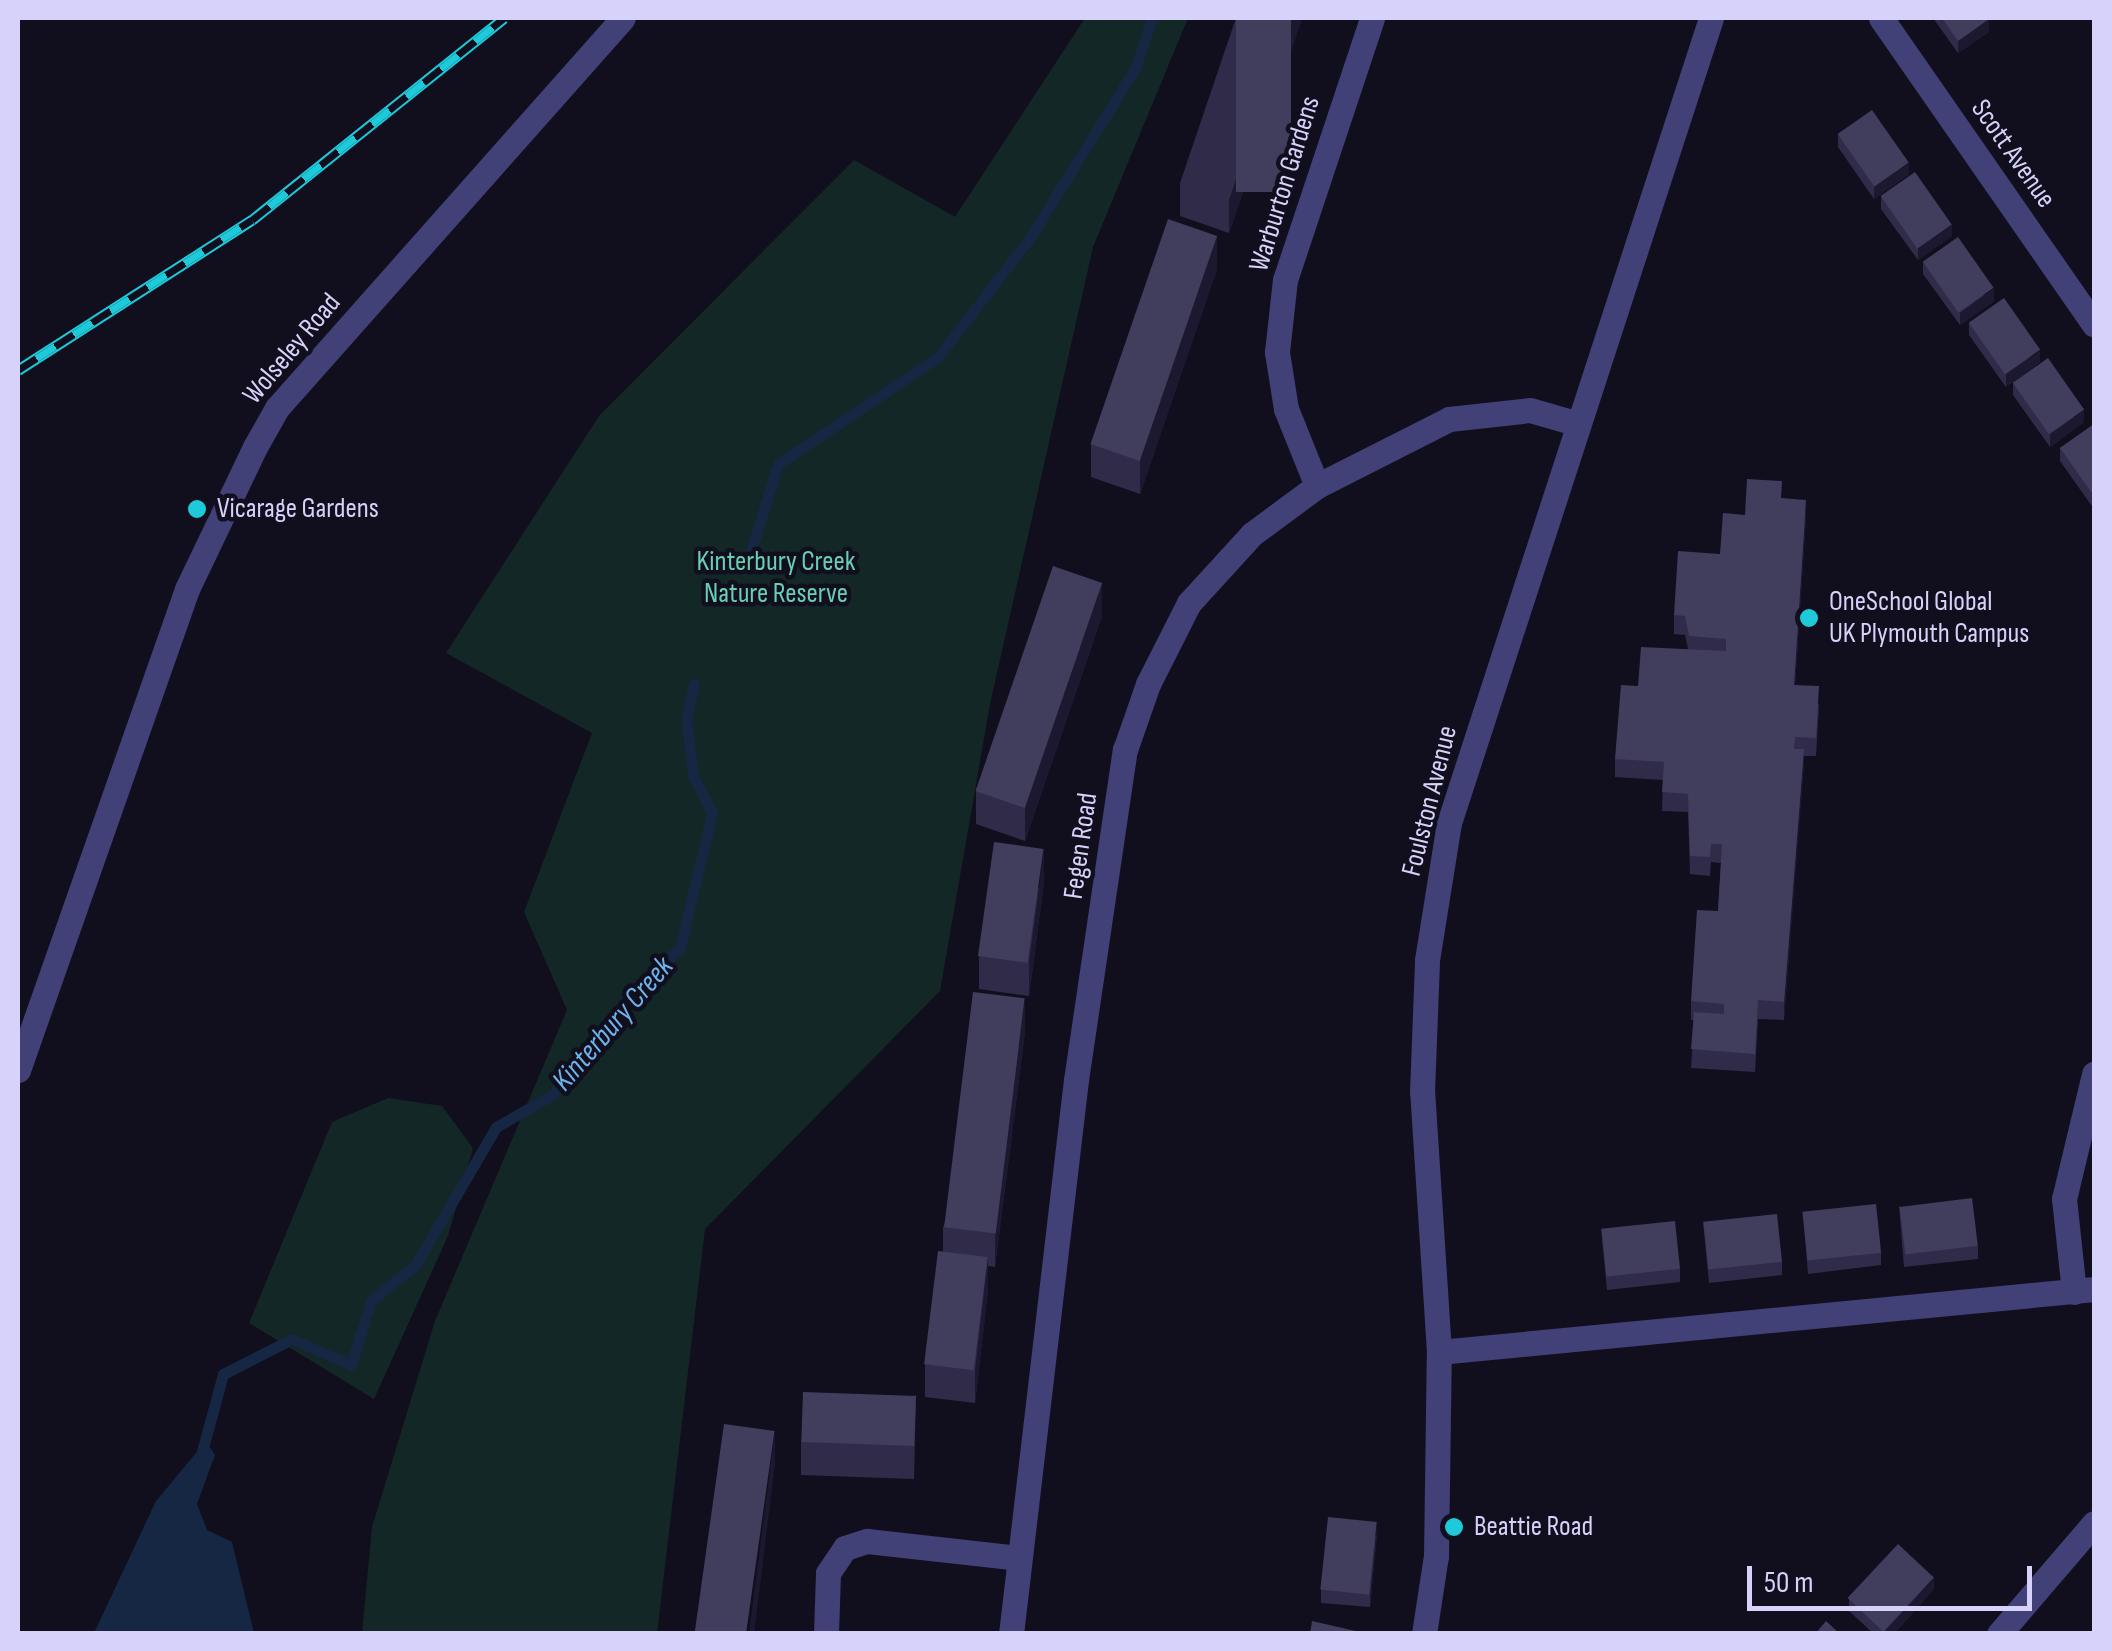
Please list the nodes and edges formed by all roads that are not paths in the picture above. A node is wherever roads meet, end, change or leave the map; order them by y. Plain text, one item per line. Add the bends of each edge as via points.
1 (623, 18) edge
2 (1372, 18) edge
3 (1711, 18) edge
4 (1881, 18) edge
5 (2094, 324) edge
6 (1575, 423) junction
7 (1317, 486) junction
8 (18, 1070) edge
9 (2094, 1074) edge
10 (2084, 1291) edge
11 (1439, 1352) junction
12 (2094, 1523) edge
13 (1018, 1558) junction
14 (826, 1634) edge
15 (1012, 1634) edge
16 (1424, 1634) edge
17 (1999, 1634) edge

1 - 8 street, Wolseley Road via 277,408 254,446 187,590
2 - 7 street, Warburton Gardens via 1285,280 1277,352 1286,409
3 - 6 street, Foulston Avenue
4 - 5 street, Scott Avenue
6 - 7 street, Fegen Road via 1530,410 1449,419
6 - 11 street, Foulston Avenue via 1450,823 1427,960 1422,1092
7 - 13 street, Fegen Road via 1252,534 1189,603 1126,750
9 - 10 street via 2064,1199
10 - 11 street
11 - 16 street, Foulston Avenue via 1436,1556
12 - 17 street
13 - 14 street via 867,1541 845,1548 828,1573
13 - 15 street, Fegen Road

